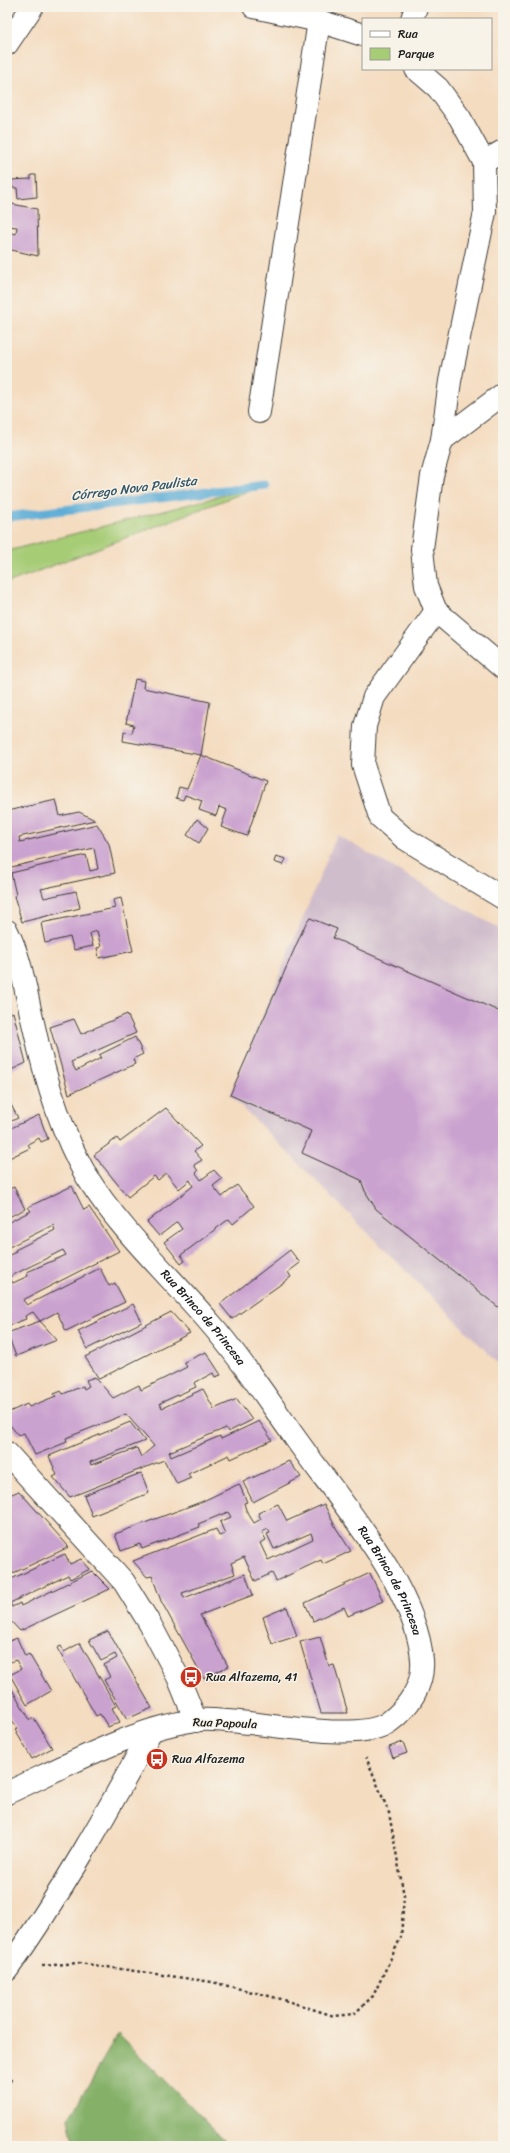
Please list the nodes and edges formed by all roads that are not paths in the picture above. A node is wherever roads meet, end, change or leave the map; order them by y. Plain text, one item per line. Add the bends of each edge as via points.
1 (32, 7) edge
2 (254, 7) edge
3 (416, 7) edge
4 (412, 18) edge
5 (318, 21) junction
6 (362, 35) edge
7 (8, 39) edge
8 (417, 70) edge
9 (503, 151) edge
10 (484, 162) junction
11 (503, 394) edge
12 (259, 412) dead end
13 (442, 440) junction
14 (436, 611) junction
15 (503, 668) edge
16 (503, 898) edge
17 (7, 931) edge
18 (7, 1453) edge
19 (416, 1692) joint
20 (196, 1721) junction
21 (151, 1731) junction
22 (7, 1793) edge
23 (7, 1970) edge

1 - 7 street
2 - 5 street
3 - 4 street
5 - 6 street
5 - 12 street
8 - 10 street via 438,88 460,118
9 - 10 street
10 - 13 street via 485,212 450,381
11 - 13 street
13 - 14 street via 432,476 422,549 426,586
14 - 15 street
14 - 16 street via 374,697 365,726 363,765 380,817 404,838
17 - 19 street, Rua Brinco de Princesa via 24,982 54,1107 86,1175 124,1226 225,1340 383,1560 398,1588 417,1637 422,1659 421,1678
18 - 20 street via 124,1582 178,1677
19 - 20 street, Rua Papoula via 390,1721 370,1731
20 - 21 street, Rua Papoula via 180,1722
21 - 22 street, Rua Papoula via 90,1755
21 - 23 street via 117,1795 46,1915

